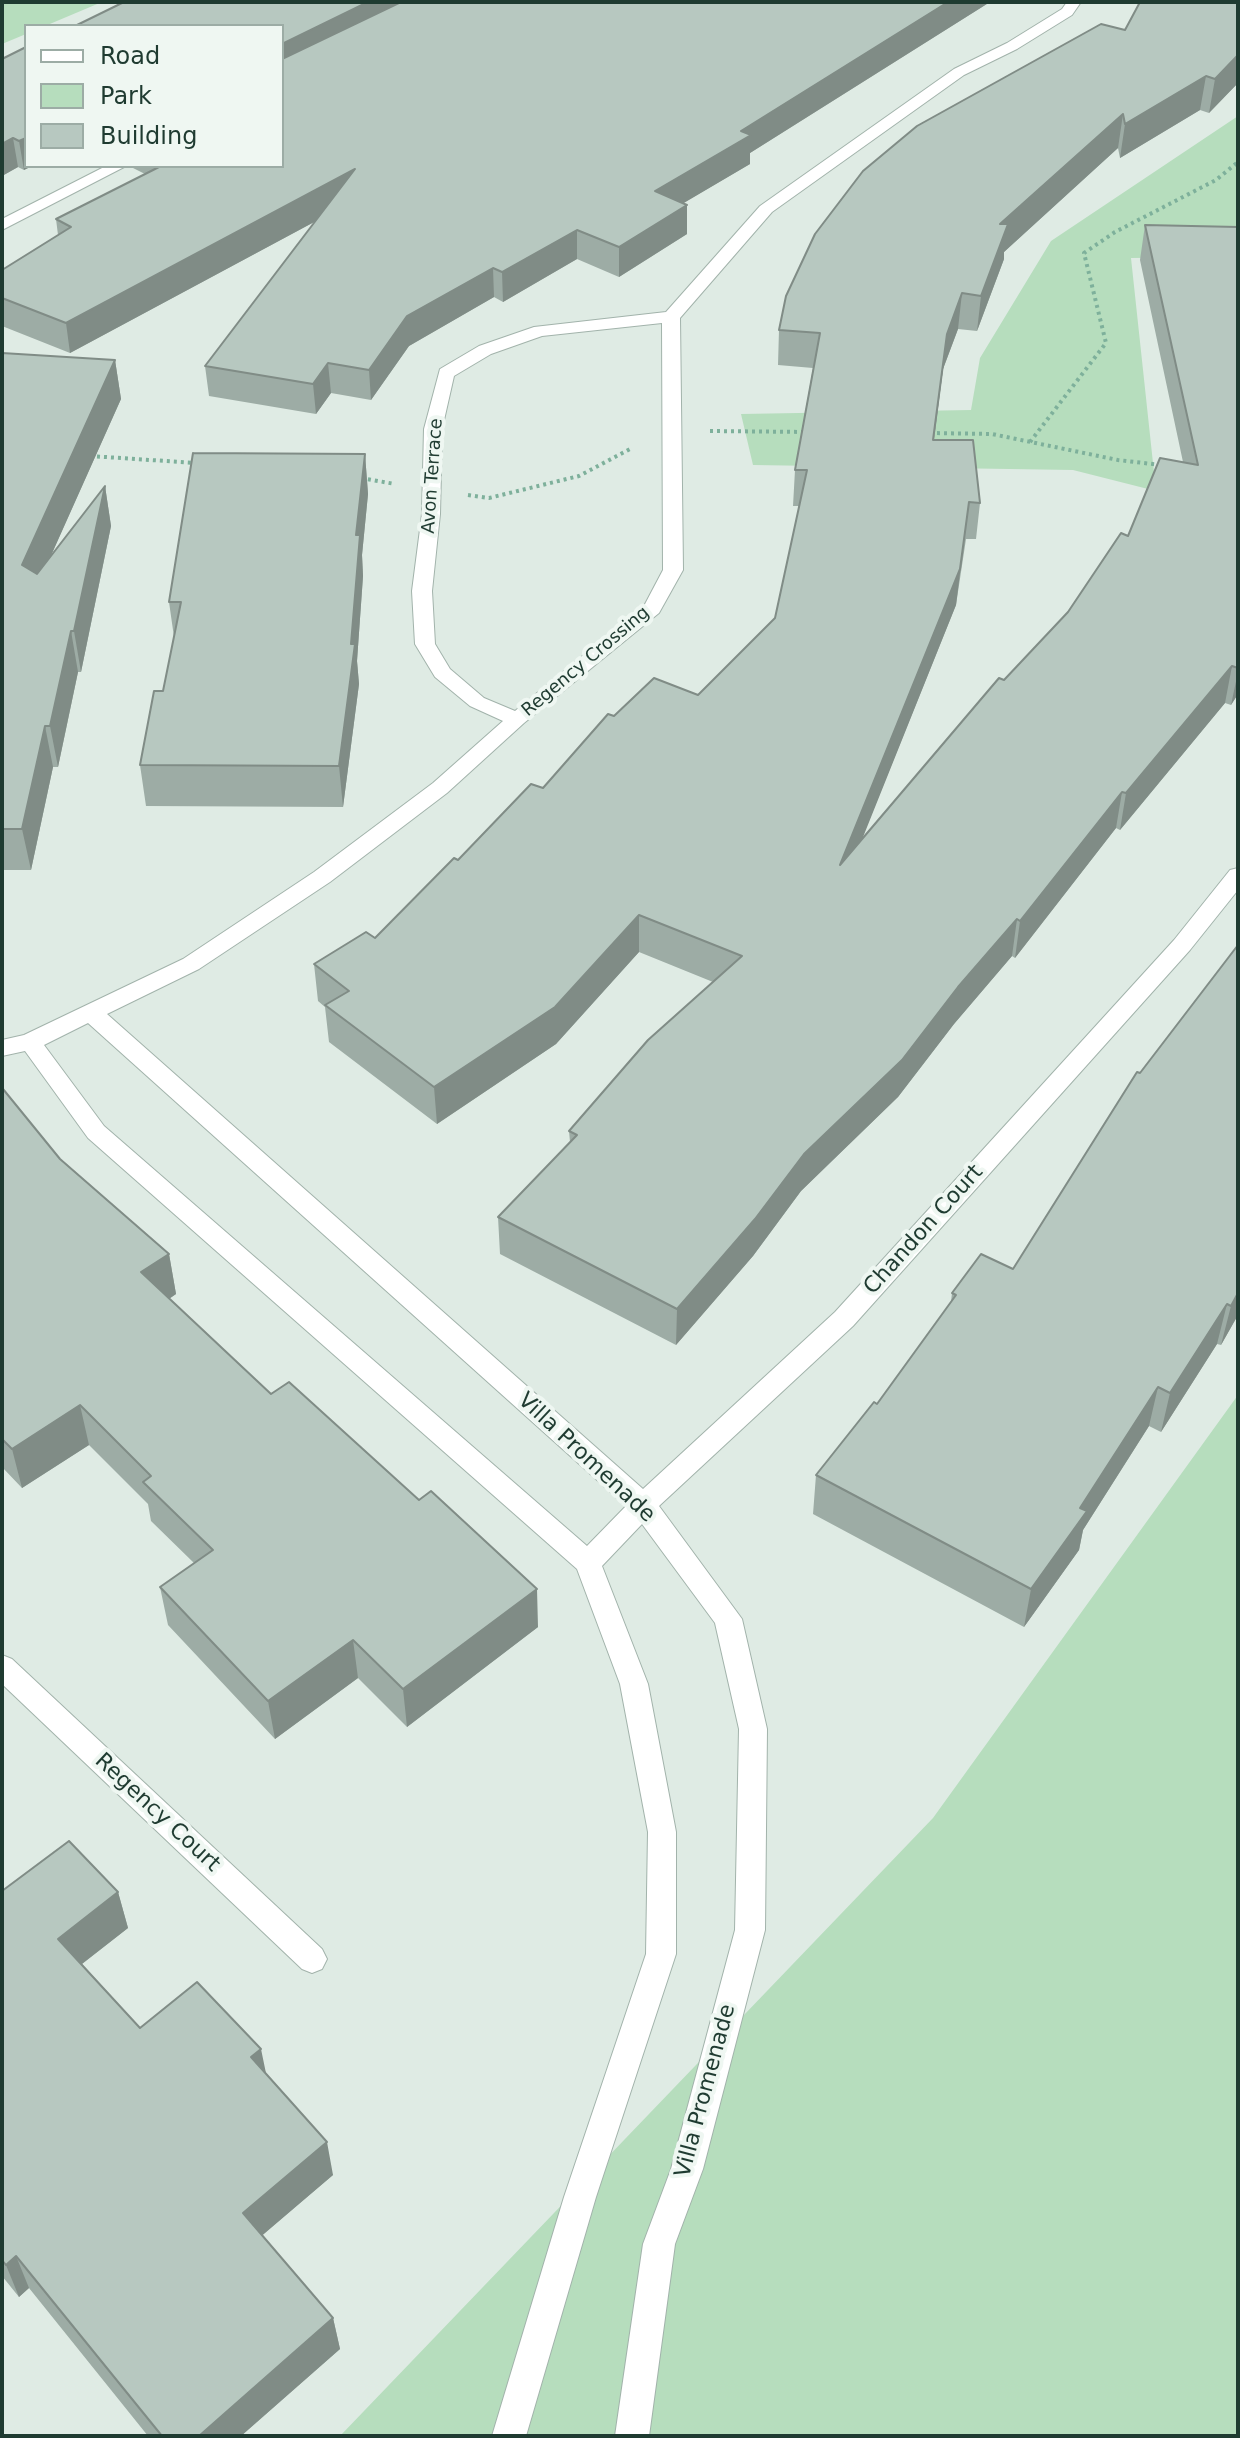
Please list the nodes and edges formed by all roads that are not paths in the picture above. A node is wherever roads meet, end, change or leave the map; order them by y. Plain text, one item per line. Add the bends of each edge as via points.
1 (1074, 2) edge
2 (114, 168) edge
3 (2, 225) edge
4 (671, 317) junction
5 (517, 719) junction
6 (1238, 875) edge
7 (91, 1013) junction
8 (30, 1042) junction
9 (2, 1048) edge
10 (643, 1505) junction
11 (588, 1563) junction
12 (2, 1667) edge
13 (312, 1959) dead end
14 (509, 2436) edge
15 (632, 2436) edge

1 - 4 street via 1067,12 1012,46 959,72 766,209
2 - 3 street
4 - 5 street, Regency Crossing via 673,570 652,609
4 - 5 street, Avon Terrace via 540,331 485,350 446,373 433,429 422,591 425,644 442,673 477,702
5 - 7 street, Regency Crossing via 440,788 322,877 191,964
6 - 10 street, Chandon Court via 1182,945 844,1319
7 - 8 street, Regency Crossing
7 - 10 street, Villa Promenade
8 - 9 street, Regency Crossing
8 - 11 street via 96,1132
10 - 11 street, Chandon Court
10 - 15 street, Villa Promenade via 728,1619 753,1729 750,1930 687,2169 659,2244
11 - 14 street via 634,1684 662,1832 661,1954 580,2197
12 - 13 street, Regency Court

